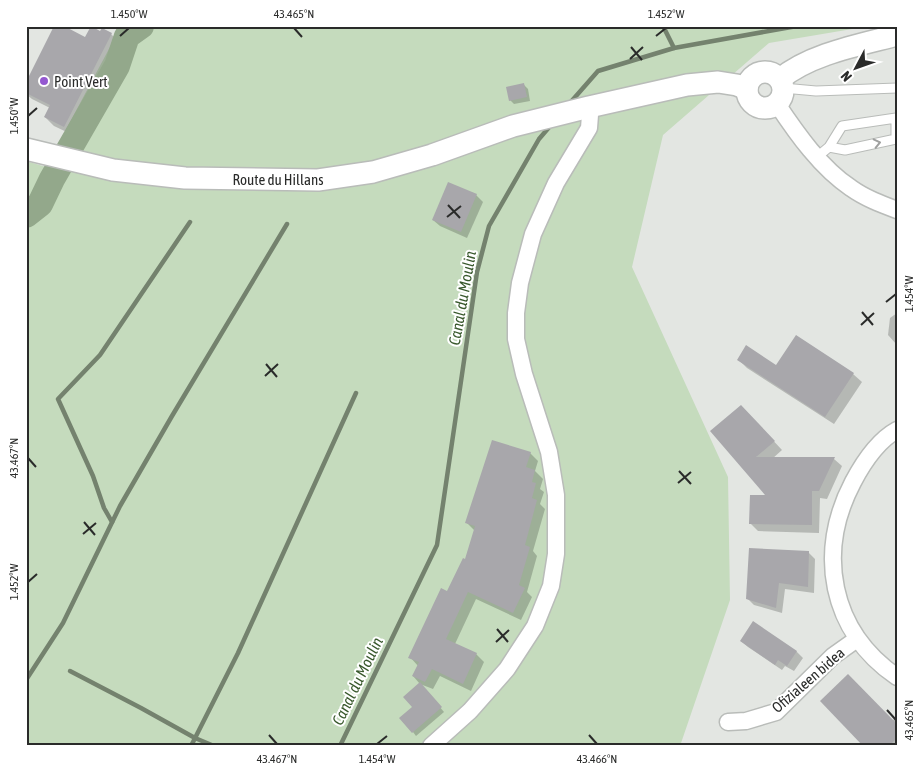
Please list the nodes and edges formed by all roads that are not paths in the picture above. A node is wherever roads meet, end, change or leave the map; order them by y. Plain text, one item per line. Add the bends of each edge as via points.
1 (897, 35) edge
2 (897, 88) edge
3 (747, 89) junction
4 (780, 90) junction
5 (589, 106) junction
6 (896, 129) edge
7 (26, 149) edge
8 (823, 152) junction
9 (897, 210) edge
10 (897, 430) edge
11 (857, 639) junction
12 (897, 677) edge
13 (728, 722) dead end
14 (431, 746) edge

1 - 4 street via 800,65
2 - 4 lane
3 - 4 street via 752,78 763,72 775,75
3 - 4 street via 748,96 762,108 768,108
3 - 5 street, Route du Hillans via 718,82 687,85
4 - 8 street via 794,129
5 - 7 street, Route du Hillans via 513,126 372,172 318,180 185,178 113,170
5 - 14 street via 589,128 556,183 533,234 516,313 516,339 549,452 556,495 556,554 551,586 535,626 506,669 470,711
8 -> 6 lane via 896,139
6 - 8 lane via 896,118 842,126
8 - 9 street via 835,176 852,189
10 - 11 street via 872,452 858,472 836,525 832,564 834,580 838,598
11 - 12 street via 883,668
11 - 13 street, Ofizialeen bidea via 833,656 776,712 746,721

